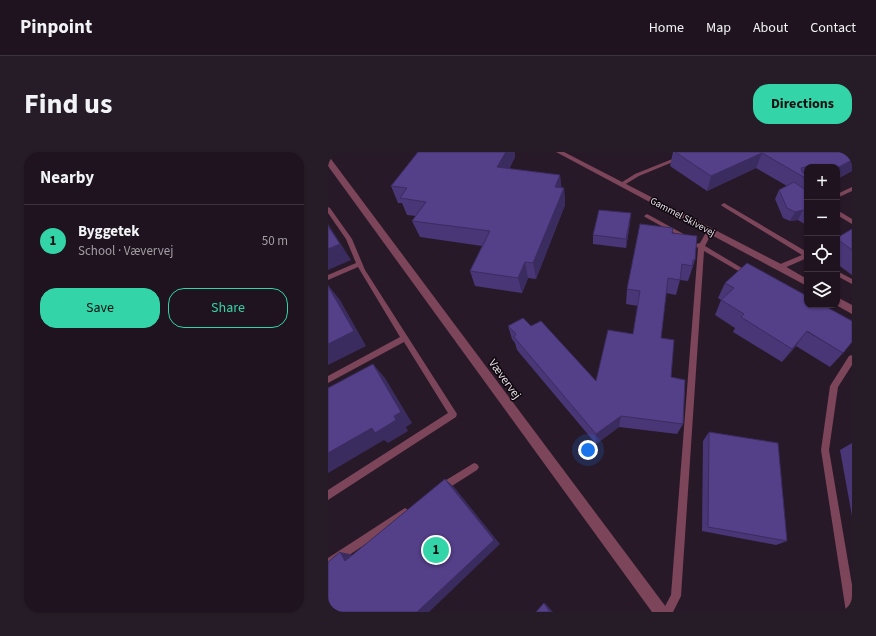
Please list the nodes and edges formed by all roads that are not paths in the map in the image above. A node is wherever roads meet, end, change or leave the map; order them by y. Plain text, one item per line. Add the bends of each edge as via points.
1 (559, 152) edge
2 (694, 152) edge
3 (328, 161) edge
4 (622, 184) junction
5 (852, 189) edge
6 (840, 195) edge
7 (724, 205) dead end
8 (328, 210) edge
9 (840, 214) edge
10 (647, 216) dead end
11 (852, 222) edge
12 (710, 230) junction
13 (701, 247) junction
14 (804, 253) edge
15 (804, 256) edge
16 (359, 264) junction
17 (780, 267) junction
18 (840, 275) edge
19 (328, 278) edge
20 (756, 278) edge
21 (804, 281) edge
22 (852, 282) edge
23 (840, 303) edge
24 (852, 310) edge
25 (405, 338) junction
26 (852, 358) edge
27 (328, 380) edge
28 (474, 467) dead end
29 (328, 495) edge
30 (430, 495) edge
31 (411, 508) edge
32 (328, 564) edge
33 (661, 612) edge
34 (667, 612) edge
35 (851, 612) edge

1 - 4 street, Gammel Skivevej
2 - 4 lane via 637,175
3 - 33 street, Vævervej
4 - 12 street, Gammel Skivevej
5 - 6 lane
7 - 14 lane
8 - 16 lane via 349,239
9 - 11 lane
10 - 13 lane
12 - 13 lane
12 - 17 street, Gammel Skivevej
13 - 20 lane
13 - 34 lane via 676,596
15 - 17 lane
16 - 19 lane
16 - 25 lane
17 - 21 street, Gammel Skivevej
18 - 22 lane
23 - 24 street
25 - 27 lane
25 - 29 lane via 453,414
26 - 35 lane via 834,386 825,450
28 - 30 lane
31 - 32 lane

